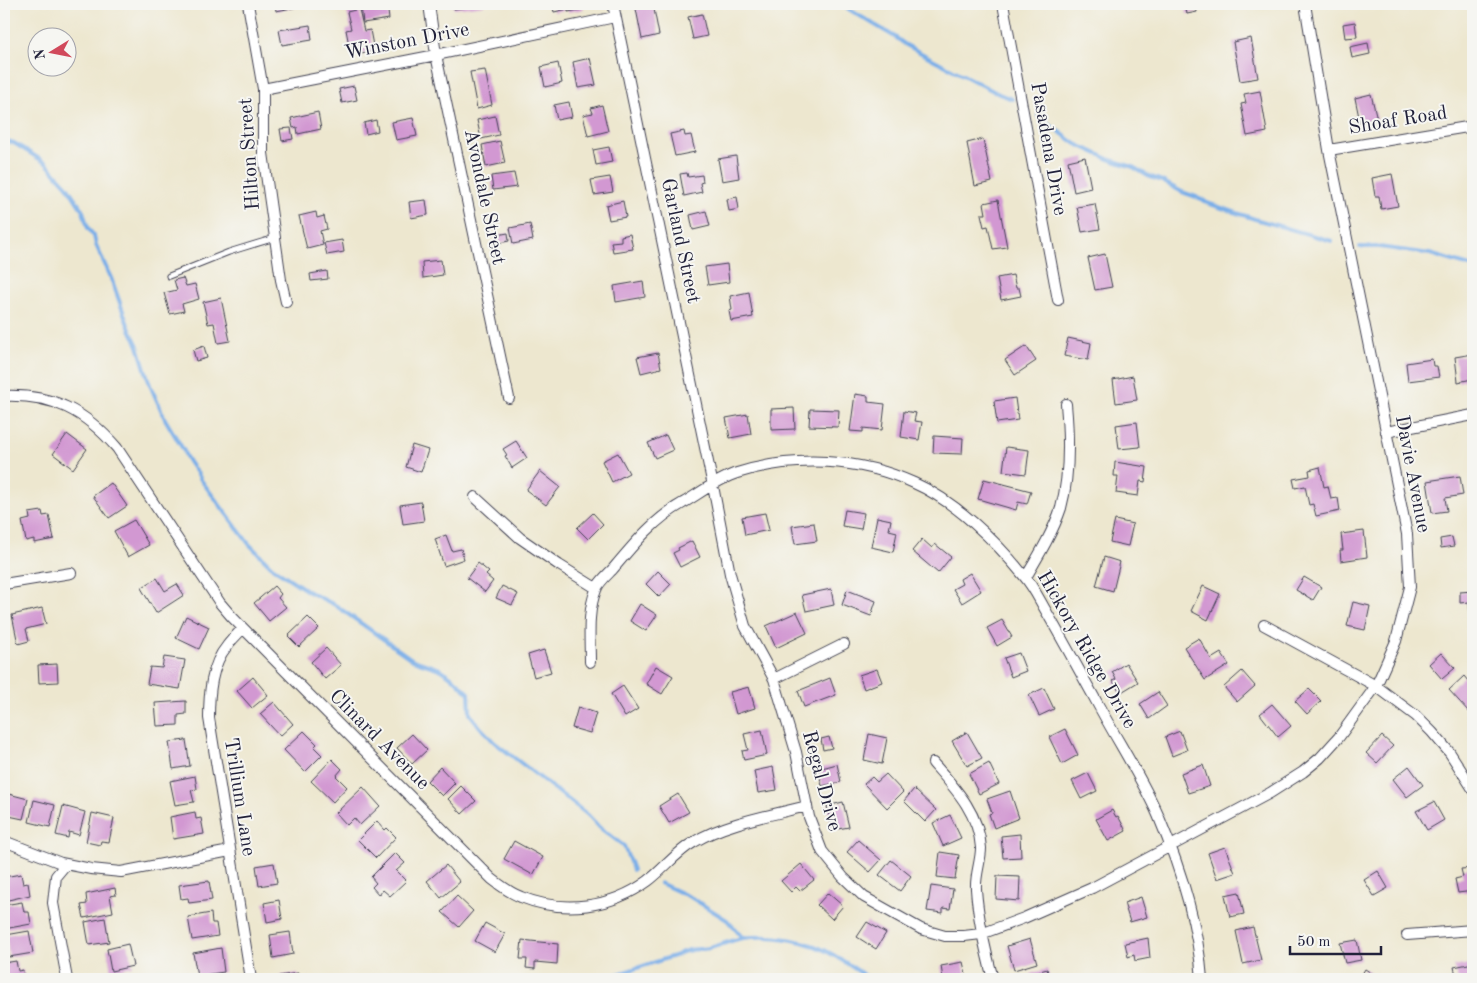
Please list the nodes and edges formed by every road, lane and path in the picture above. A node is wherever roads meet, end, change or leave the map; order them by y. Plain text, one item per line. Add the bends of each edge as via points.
1 (248, 4) edge
2 (429, 4) edge
3 (613, 4) edge
4 (1003, 4) edge
5 (1306, 4) edge
6 (615, 17) junction
7 (436, 55) junction
8 (263, 89) junction
9 (1473, 126) edge
10 (1329, 150) junction
11 (275, 238) junction
12 (169, 276) dead end
13 (1058, 300) dead end
14 (286, 302) dead end
15 (4, 396) edge
16 (509, 398) dead end
17 (1066, 404) dead end
18 (1473, 415) edge
19 (1386, 432) junction
20 (713, 486) junction
21 (475, 497) dead end
22 (70, 573) dead end
23 (1026, 577) junction
24 (4, 584) edge
25 (596, 588) junction
26 (1264, 625) dead end
27 (243, 628) junction
28 (844, 644) dead end
29 (590, 662) dead end
30 (774, 679) junction
31 (1376, 686) junction
32 (933, 763) dead end
33 (1473, 788) edge
34 (807, 806) junction
35 (4, 841) edge
36 (1170, 847) junction
37 (230, 851) junction
38 (66, 864) junction
39 (1473, 930) edge
40 (981, 934) junction
41 (1407, 935) dead end
42 (67, 979) edge
43 (251, 979) edge
44 (993, 979) edge
45 (1202, 979) edge

1 - 8 street, Hilton Street
2 - 7 street, Avondale Street
3 - 6 street, Garland Street
4 - 13 street, Pasadena Drive
5 - 10 street, Davie Avenue
6 - 7 street, Winston Drive
6 - 20 street, Garland Street
7 - 8 street, Winston Drive
7 - 16 street, Avondale Street
8 - 11 street, Hilton Street via 263,153
9 - 10 street, Shoaf Road
10 - 19 street, Davie Avenue
11 - 12 lane
11 - 14 street, Hilton Street
15 - 27 street, Clinard Avenue via 39,397 56,402 73,409 104,432 220,602
17 - 23 street via 1068,452 1061,507
18 - 19 street
19 - 31 street, Davie Avenue via 1407,534 1410,587 1396,641
20 - 23 street, Hickory Ridge Drive via 745,471 812,462 858,466 895,475 935,494 958,510
20 - 25 street, Hickory Ridge Drive via 656,521
20 - 30 street, Regal Drive via 730,574 745,626
21 - 25 street via 520,538
22 - 24 street
23 - 36 street, Hickory Ridge Drive via 1158,814
25 - 29 street, Hickory Ridge Drive via 590,614
26 - 31 street
27 - 34 street, Clinard Avenue via 492,879 520,897 540,904 577,907 619,898 649,880 678,852 710,833
27 - 37 street, Trillium Lane via 225,647 217,664 209,699 210,730
28 - 30 street
30 - 34 street, Regal Drive via 796,752
31 - 33 street via 1432,732
31 - 36 street, Davie Avenue via 1339,738 1303,772
32 - 40 street via 959,792 979,833 981,850 976,887
34 - 40 street, Regal Drive via 822,851 864,897 921,929 944,936
35 - 38 street
36 - 40 street, Regal Drive via 1092,888
36 - 45 street, Hickory Ridge Drive via 1194,927
37 - 38 street via 121,872
37 - 43 street, Trillium Lane
38 - 42 street via 56,876 53,903
39 - 41 street
40 - 44 street

